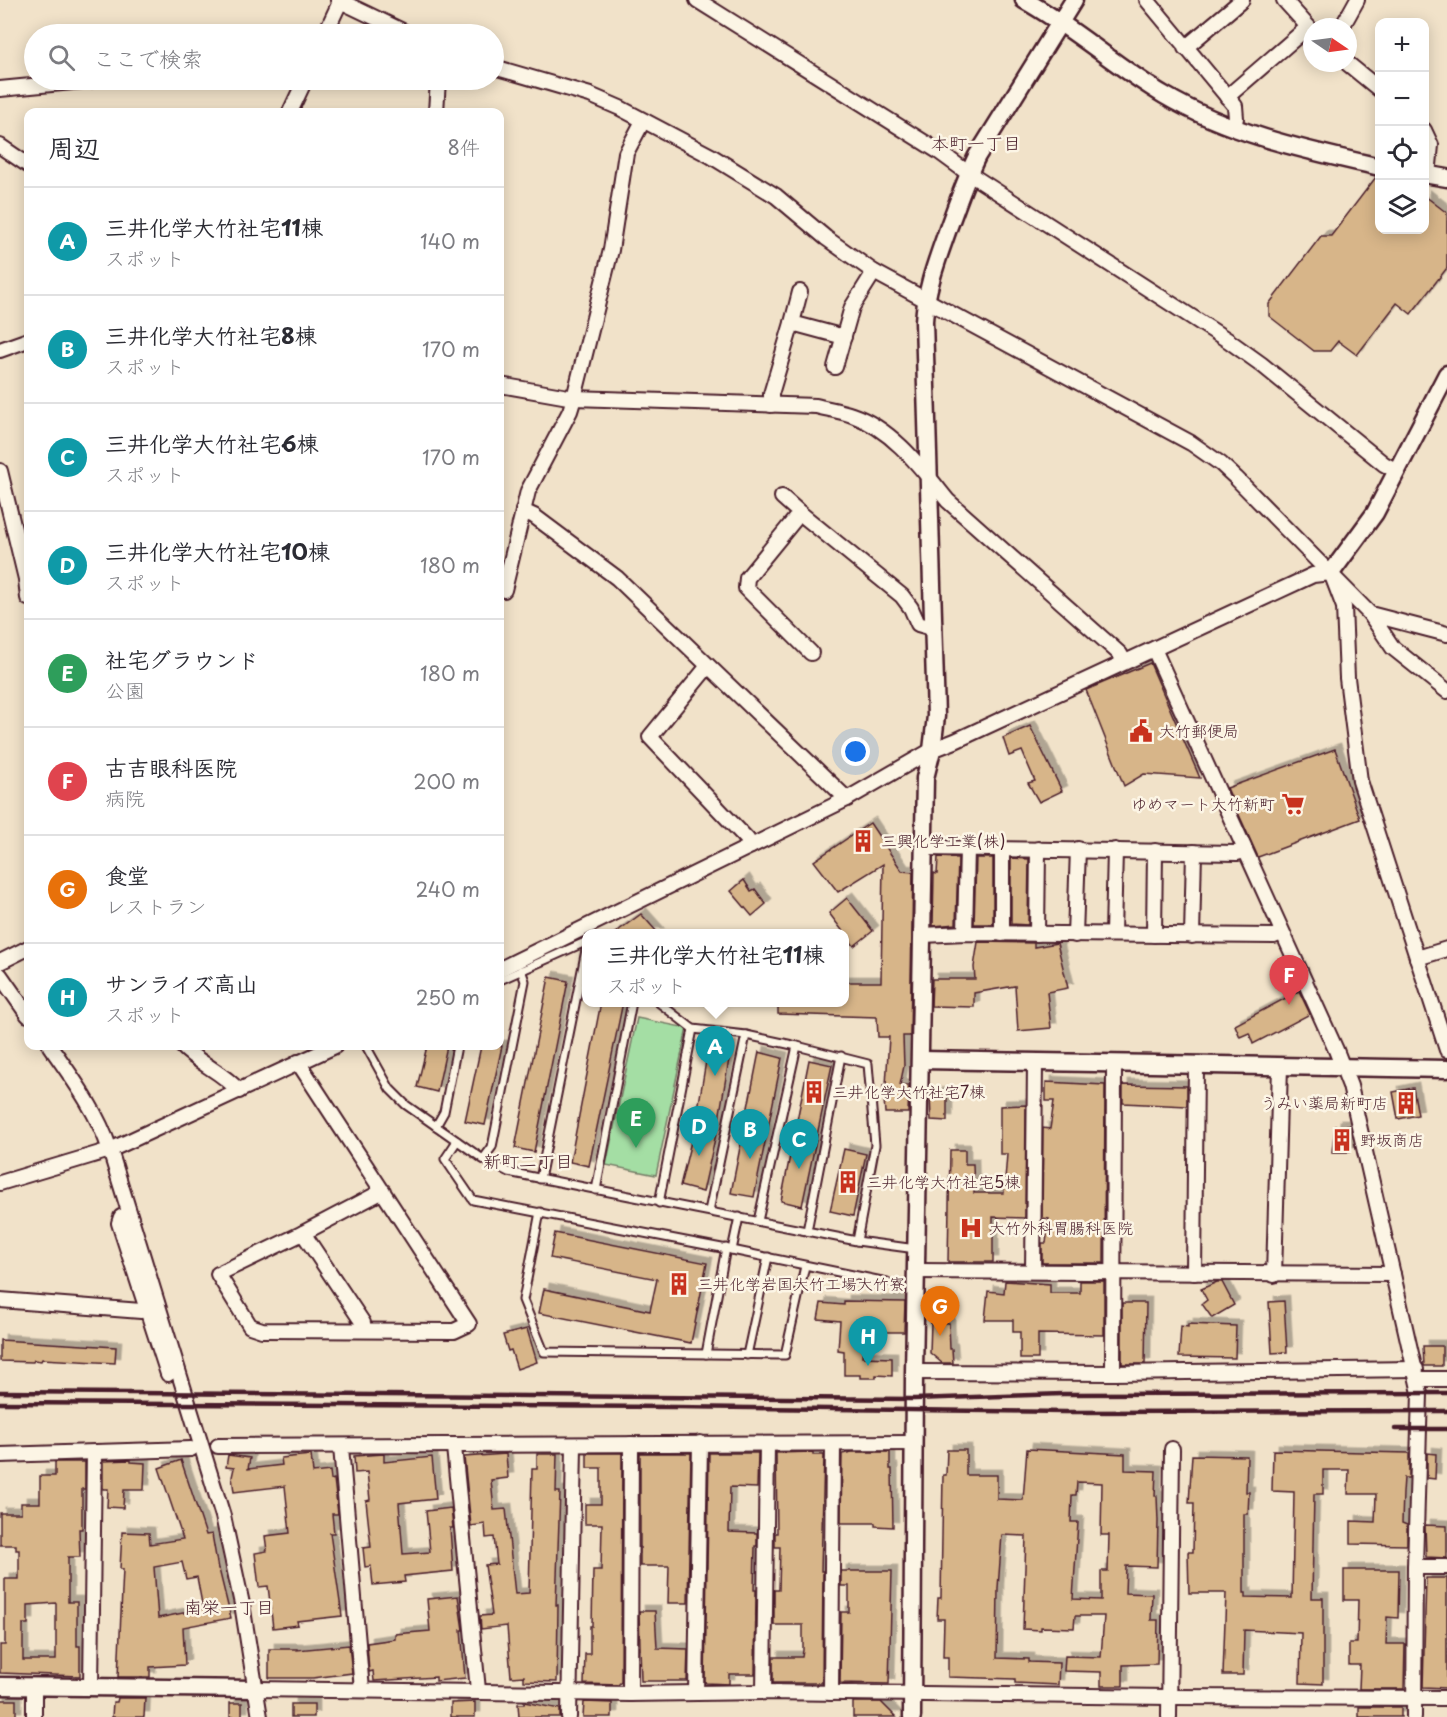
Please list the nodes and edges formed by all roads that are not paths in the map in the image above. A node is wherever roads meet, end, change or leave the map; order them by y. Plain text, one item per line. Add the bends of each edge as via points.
1 (697, 0) edge
2 (1024, 0) edge
3 (1074, 0) edge
4 (1147, 0) edge
5 (1242, 0) edge
6 (1284, 0) edge
7 (1357, 0) edge
8 (339, 1) edge
9 (1347, 18) edge
10 (1303, 21) edge
11 (1061, 22) junction
12 (329, 24) edge
13 (388, 24) edge
14 (1303, 35) edge
15 (1185, 48) junction
16 (504, 70) edge
17 (1357, 71) edge
18 (1375, 86) edge
19 (24, 87) edge
20 (0, 90) edge
21 (300, 90) edge
22 (437, 90) edge
23 (1227, 97) junction
24 (292, 108) edge
25 (436, 108) edge
26 (643, 121) junction
27 (1234, 128) junction
28 (1429, 140) edge
29 (0, 146) edge
30 (1429, 157) edge
31 (24, 162) edge
32 (1375, 165) edge
33 (968, 173) junction
34 (1429, 175) edge
35 (1447, 178) edge
36 (874, 272) junction
37 (800, 292) dead end
38 (925, 299) junction
39 (792, 323) junction
40 (844, 337) junction
41 (24, 341) edge
42 (0, 350) edge
43 (835, 367) dead end
44 (1447, 374) edge
45 (504, 386) edge
46 (574, 398) junction
47 (771, 405) junction
48 (0, 471) edge
49 (1397, 471) junction
50 (928, 476) junction
51 (782, 497) dead end
52 (523, 511) junction
53 (800, 513) junction
54 (24, 571) edge
55 (1331, 573) junction
56 (504, 590) dead end
57 (1370, 614) junction
58 (932, 628) junction
59 (1447, 634) edge
60 (1154, 649) junction
61 (811, 653) dead end
62 (1124, 662) junction
63 (708, 666) junction
64 (1447, 691) edge
65 (932, 750) junction
66 (847, 799) junction
67 (750, 846) junction
68 (924, 848) junction
69 (967, 849) junction
70 (1038, 849) junction
71 (1078, 849) junction
72 (1002, 850) junction
73 (1115, 850) junction
74 (1155, 851) junction
75 (1244, 851) junction
76 (1194, 852) junction
77 (607, 929) edge
78 (965, 933) junction
79 (1281, 933) junction
80 (1002, 934) junction
81 (1037, 934) junction
82 (1113, 934) junction
83 (923, 935) junction
84 (1075, 935) junction
85 (1154, 935) junction
86 (1192, 936) junction
87 (582, 943) edge
88 (582, 943) edge
89 (582, 948) edge
90 (1447, 949) edge
91 (24, 950) edge
92 (1418, 958) junction
93 (0, 963) edge
94 (504, 968) edge
95 (521, 970) junction
96 (0, 975) edge
97 (504, 978) edge
98 (631, 1007) edge
99 (664, 1007) edge
100 (24, 1009) edge
101 (693, 1029) junction
102 (746, 1035) junction
103 (797, 1046) junction
104 (53, 1050) edge
105 (186, 1050) edge
106 (326, 1050) edge
107 (368, 1050) edge
108 (456, 1050) edge
109 (1447, 1050) edge
110 (841, 1056) junction
111 (921, 1060) junction
112 (298, 1062) junction
113 (1035, 1063) junction
114 (1114, 1064) junction
115 (1196, 1065) junction
116 (1280, 1066) junction
117 (1343, 1067) junction
118 (1447, 1069) edge
119 (239, 1091) junction
120 (436, 1126) junction
121 (457, 1141) junction
122 (110, 1150) junction
123 (483, 1159) junction
124 (540, 1179) junction
125 (0, 1183) edge
126 (596, 1190) junction
127 (383, 1191) junction
128 (659, 1203) junction
129 (540, 1212) junction
130 (709, 1212) junction
131 (129, 1214) junction
132 (739, 1217) junction
133 (758, 1221) junction
134 (807, 1231) junction
135 (303, 1233) junction
136 (857, 1241) junction
137 (729, 1249) junction
138 (917, 1249) junction
139 (768, 1257) junction
140 (805, 1266) junction
141 (917, 1271) junction
142 (1033, 1271) junction
143 (1112, 1271) junction
144 (1194, 1273) junction
145 (1393, 1274) junction
146 (1274, 1275) junction
147 (887, 1282) dead end
148 (0, 1300) edge
149 (146, 1310) junction
150 (363, 1330) junction
151 (706, 1354) junction
152 (747, 1355) junction
153 (914, 1372) junction
154 (1113, 1373) junction
155 (168, 1374) dead end
156 (1417, 1374) junction
157 (1447, 1379) edge
158 (700, 1443) junction
159 (832, 1443) junction
160 (914, 1443) junction
161 (631, 1444) junction
162 (767, 1444) junction
163 (218, 1446) dead end
164 (574, 1446) junction
165 (341, 1447) junction
166 (454, 1447) junction
167 (191, 1449) dead end
168 (1172, 1449) dead end
169 (94, 1453) junction
170 (0, 1455) edge
171 (1415, 1567) junction
172 (1447, 1567) edge
173 (0, 1686) edge
174 (34, 1686) junction
175 (91, 1688) junction
176 (255, 1689) junction
177 (362, 1690) junction
178 (478, 1690) junction
179 (764, 1692) junction
180 (569, 1693) junction
181 (696, 1693) junction
182 (831, 1693) junction
183 (912, 1693) junction
184 (630, 1694) junction
185 (1169, 1697) junction
186 (1414, 1698) junction
187 (1447, 1698) edge
188 (34, 1717) edge
189 (260, 1717) edge
190 (569, 1717) edge
191 (912, 1717) edge
192 (1169, 1717) edge
193 (1414, 1717) edge

1 - 33 street
2 - 11 street
3 - 11 street
4 - 15 street
5 - 15 street
6 - 10 street
7 - 9 street
8 - 12 street
8 - 13 street
11 - 27 street via 1163,94
11 - 33 street
14 - 23 street
15 - 23 street
16 - 26 street via 590,95
17 - 18 street
19 - 20 street
21 - 24 street
22 - 25 street
23 - 27 street via 1234,106
26 - 36 street via 749,178
26 - 46 street via 626,153 611,250
27 - 32 street via 1298,148
28 - 30 street
29 - 31 street
33 - 38 street
33 - 49 street via 1229,340
34 - 35 street
36 - 38 street
36 - 40 street via 852,307
37 - 39 street
38 - 50 street
38 - 55 street via 1191,443 1228,471
39 - 40 street
39 - 47 street
40 - 43 street
41 - 42 street
44 - 49 street
45 - 46 street
46 - 47 street
46 - 52 street via 528,491
47 - 50 street via 816,406 854,416 888,434
48 - 54 street
49 - 55 street via 1375,513
50 - 58 street
50 - 62 street via 948,501 1120,654
51 - 53 street
52 - 56 street
52 - 63 street via 617,578
53 - 58 street via 902,596 918,624
53 - 61 street via 747,578 746,588
55 - 57 street
55 - 60 street via 1313,575
55 - 92 street via 1344,607 1347,678 1360,781
57 - 59 street
57 - 64 street via 1393,648
58 - 65 street via 936,716
60 - 62 street
60 - 75 street
62 - 65 street
63 - 66 street
63 - 67 street via 650,737
65 - 66 street
65 - 68 street via 925,778
66 - 67 street
67 - 77 street
68 - 69 street
68 - 83 street
69 - 72 street
69 - 78 street
70 - 71 street
70 - 72 street
70 - 81 street
71 - 73 street
71 - 84 street
72 - 80 street
73 - 74 street
73 - 82 street
74 - 76 street
74 - 85 street
75 - 76 street
75 - 79 street
76 - 86 street
78 - 80 street
78 - 83 street
79 - 86 street
79 - 117 street
80 - 81 street
81 - 84 street
82 - 84 street
82 - 85 street
83 - 111 street
85 - 86 street
87 - 94 street
88 - 95 lane
89 - 124 lane
90 - 92 street
91 - 93 street
92 - 109 street
95 - 97 lane
95 - 123 lane via 525,981 492,1147
96 - 100 street
98 - 126 lane
99 - 101 lane
101 - 102 lane
101 - 128 lane
102 - 103 lane
102 - 130 lane
103 - 110 lane
103 - 133 lane
104 - 122 street via 84,1095
105 - 119 street
106 - 112 street
107 - 120 lane via 390,1089
108 - 120 lane via 444,1112
110 - 134 lane
110 - 136 lane via 868,1064 875,1145
111 - 113 street
111 - 138 street
112 - 119 street
112 - 127 street
113 - 114 street
113 - 142 street
114 - 115 street
114 - 143 street
115 - 116 street
115 - 144 street
116 - 117 street
116 - 146 street
117 - 118 street
117 - 145 street
119 - 122 street
120 - 121 lane
121 - 123 lane
121 - 129 lane via 445,1159 472,1200
122 - 125 street
122 - 131 street
123 - 124 lane via 508,1172
124 - 126 lane
126 - 128 lane
127 - 135 street
127 - 150 street via 469,1324 454,1331
128 - 130 lane
129 - 137 lane
129 - 151 lane via 523,1300 544,1352
130 - 132 lane
131 - 149 street via 121,1217 119,1223
131 - 176 street via 223,1516
132 - 133 lane
132 - 137 lane
133 - 134 lane
134 - 136 lane
135 - 150 street via 363,1323
135 - 150 street via 218,1274 250,1326 262,1330
136 - 138 lane
137 - 139 lane
137 - 151 lane
138 - 141 street
139 - 140 lane
139 - 152 lane
140 - 147 lane
140 - 152 lane via 785,1355
141 - 142 street
141 - 153 street
142 - 143 street
143 - 144 street
143 - 154 street
144 - 146 street
145 - 146 street
145 - 156 street
148 - 149 street
149 - 155 street
151 - 152 lane
153 - 154 street
153 - 160 street
154 - 156 street
156 - 157 street
156 - 171 street via 1420,1411
158 - 161 street
158 - 162 street
158 - 181 street
159 - 160 street
159 - 162 street
159 - 182 street
160 - 183 street
161 - 164 street
161 - 184 street
162 - 179 street
163 - 165 street
164 - 166 street
164 - 180 street
165 - 166 street
165 - 177 street
166 - 178 street
167 - 169 street
168 - 185 street
169 - 170 street
169 - 175 street
171 - 172 street
171 - 186 street
173 - 174 street
174 - 175 street
174 - 188 street
175 - 176 street
176 - 177 street
176 - 189 street
177 - 178 street
178 - 180 street
179 - 181 street
179 - 182 street
180 - 184 street
180 - 190 street
181 - 184 street
182 - 183 street
183 - 185 street
183 - 191 street
185 - 186 street
185 - 192 street
186 - 187 street
186 - 193 street

